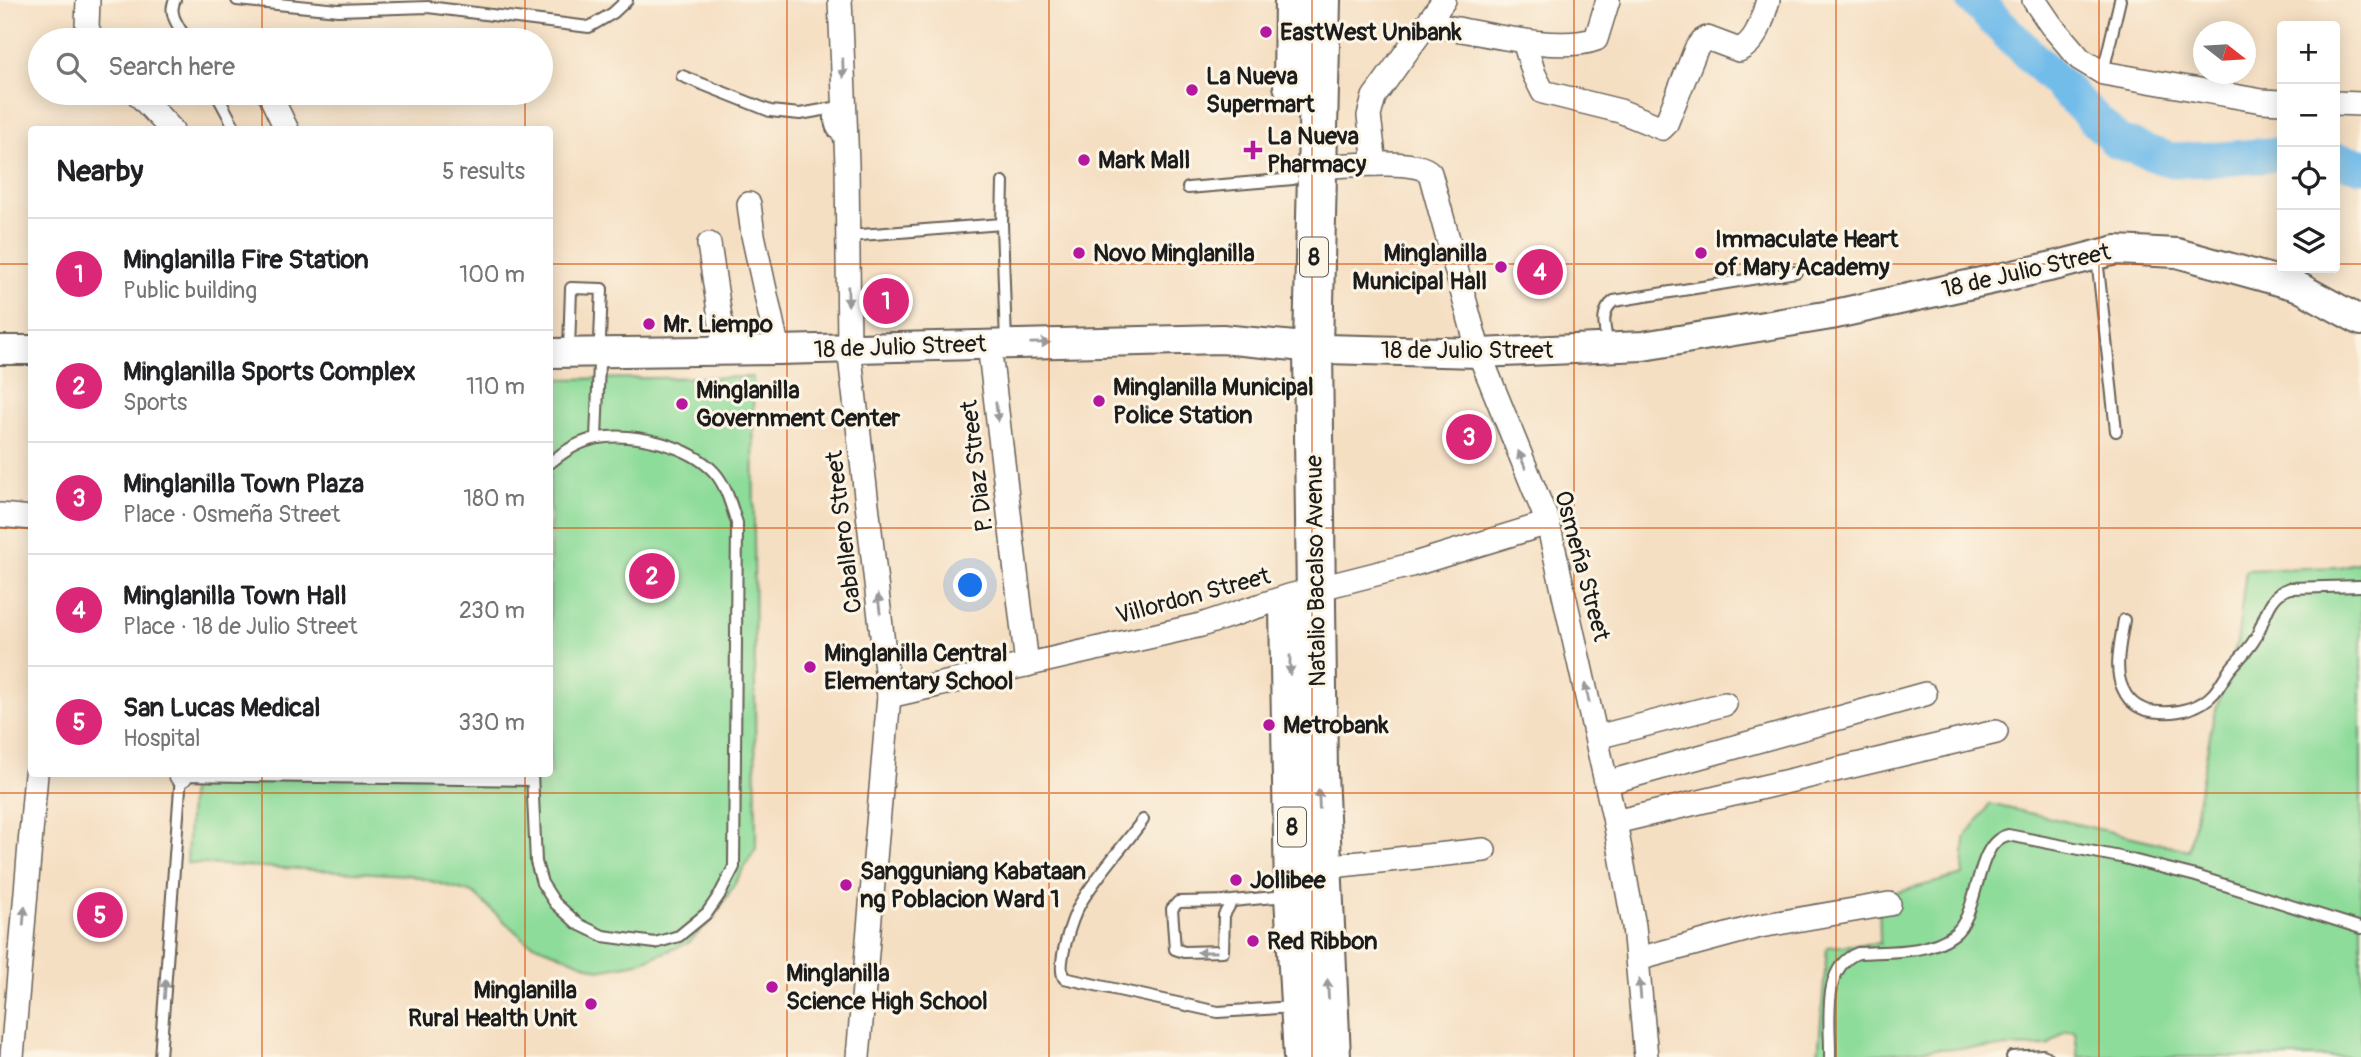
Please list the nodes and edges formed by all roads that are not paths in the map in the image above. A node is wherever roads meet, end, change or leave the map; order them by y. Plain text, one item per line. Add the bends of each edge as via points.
1 (88, 0) edge
2 (175, 0) edge
3 (237, 0) edge
4 (626, 0) edge
5 (841, 0) edge
6 (1294, 0) edge
7 (1321, 0) edge
8 (1444, 0) edge
9 (1608, 0) edge
10 (1768, 0) edge
11 (2034, 0) edge
12 (2120, 0) edge
13 (1428, 24) junction
14 (87, 28) edge
15 (180, 28) edge
16 (1524, 41) junction
17 (2102, 73) junction
18 (682, 76) dead end
19 (2277, 102) edge
20 (2340, 103) edge
21 (2361, 104) edge
22 (148, 105) edge
23 (222, 105) edge
24 (275, 105) edge
25 (837, 108) junction
26 (168, 126) edge
27 (234, 126) edge
28 (285, 126) edge
29 (1375, 164) junction
30 (1305, 173) junction
31 (1003, 182) dead end
32 (1188, 188) dead end
33 (749, 204) dead end
34 (1002, 224) junction
35 (848, 236) junction
36 (709, 244) dead end
37 (2096, 255) junction
38 (1796, 272) dead end
39 (2361, 321) edge
40 (997, 344) junction
41 (1302, 347) junction
42 (849, 348) junction
43 (1608, 348) junction
44 (0, 350) edge
45 (28, 350) edge
46 (725, 351) junction
47 (778, 351) junction
48 (559, 353) edge
49 (1479, 353) junction
50 (600, 354) junction
51 (2116, 431) dead end
52 (596, 438) junction
53 (553, 460) edge
54 (0, 515) edge
55 (28, 518) edge
56 (1548, 523) junction
57 (2361, 586) edge
58 (1303, 593) junction
59 (2124, 620) dead end
60 (1027, 665) junction
61 (1925, 694) dead end
62 (889, 696) junction
63 (1725, 704) dead end
64 (1996, 732) dead end
65 (1597, 737) junction
66 (36, 777) edge
67 (181, 777) edge
68 (532, 777) edge
69 (1606, 783) junction
70 (1143, 820) dead end
71 (1615, 822) junction
72 (1484, 850) dead end
73 (1322, 867) junction
74 (1294, 896) junction
75 (1232, 901) junction
76 (1889, 904) dead end
77 (2361, 928) edge
78 (1638, 959) junction
79 (1300, 1006) junction
80 (12, 1057) edge
81 (160, 1057) edge
82 (858, 1057) edge
83 (1303, 1057) edge
84 (1331, 1057) edge
85 (1646, 1057) edge
86 (1830, 1057) edge
87 (2012, 1057) edge
88 (2047, 1057) edge

1 - 14 street
2 - 15 lane via 172,14
3 - 4 lane via 338,10 428,7 589,27
5 -> 25 street, Caballero Street
6 - 30 highway, Natalio Bacalso Avenue / 8
7 - 30 highway, Natalio Bacalso Avenue / 8
8 - 13 street
9 - 16 street via 1596,39 1582,45
10 - 16 street via 1749,45 1739,50 1707,38 1702,41 1662,128 1620,111 1543,92
11 - 17 street via 2080,59
12 - 17 lane
13 - 16 street
13 - 29 street via 1374,97 1369,116
17 - 19 street
18 - 25 lane via 770,111 800,114
20 - 21 street
22 - 26 street
23 - 27 lane
24 - 28 street
25 - 35 street, Caballero Street via 846,143
29 - 30 street, Osmeña Street
29 - 49 street, Osmeña Street via 1428,170
30 - 32 lane
30 - 41 highway, Natalio Bacalso Avenue / 8
31 - 34 lane
33 - 47 street
34 - 35 lane
34 - 40 lane
35 -> 42 street, Caballero Street
36 - 46 street
37 - 39 street, 18 de Julio Street via 2116,250 2177,253 2297,286
37 - 43 street, 18 de Julio Street via 1831,315
37 - 51 lane
38 - 43 lane via 1614,301 1604,316
40 -> 41 street, 18 de Julio Street via 1222,339
40 - 42 street, 18 de Julio Street
40 -> 60 street, P. Diaz Street
41 - 49 street, 18 de Julio Street
41 - 58 highway, Natalio Bacalso Avenue / 8
42 - 47 street, 18 de Julio Street
62 -> 42 street, Caballero Street
43 - 49 street, 18 de Julio Street
44 - 45 street
46 - 47 street, 18 de Julio Street
46 - 50 street, 18 de Julio Street
48 - 50 street, 18 de Julio Street
48 - 50 lane via 571,288 602,289
56 -> 49 street, Osmeña Street
50 - 52 lane
52 - 53 lane via 565,450
52 - 68 lane via 648,441 700,460 726,492 737,523 734,867 707,913 679,936 655,943 603,936 578,924 542,883 536,862
54 - 55 street
56 - 58 street, Villordon Street
65 -> 56 street, Osmeña Street
57 - 59 lane via 2279,591 2252,644 2214,693 2195,707 2173,712 2143,709 2126,696 2119,682
58 - 60 street, Villordon Street via 1201,625
73 -> 58 highway, Natalio Bacalso Avenue / 8
58 -> 74 highway, Natalio Bacalso Avenue / 8
60 - 62 street, Villordon Street
61 - 69 street
62 - 82 street, Caballero Street
63 - 65 street
64 - 71 street
65 - 69 street, Osmeña Street
80 -> 66 street
81 -> 67 lane
69 - 71 street, Osmeña Street
70 - 79 lane via 1079,905 1060,969 1064,978 1218,1012
71 - 78 street, Osmeña Street
72 - 73 street
84 -> 73 highway, Natalio Bacalso Avenue / 8
74 - 75 lane
74 - 79 highway, Natalio Bacalso Avenue / 8
75 -> 75 lane via 1224,915 1223,951 1175,949 1174,904
76 - 78 street via 1760,926
77 - 86 lane via 2196,876 2008,835 1993,841 1964,922 1951,937 1920,949 1858,953 1837,970 1831,990
85 -> 78 street, Osmeña Street
79 - 83 highway, Natalio Bacalso Avenue / 8
87 - 88 lane

